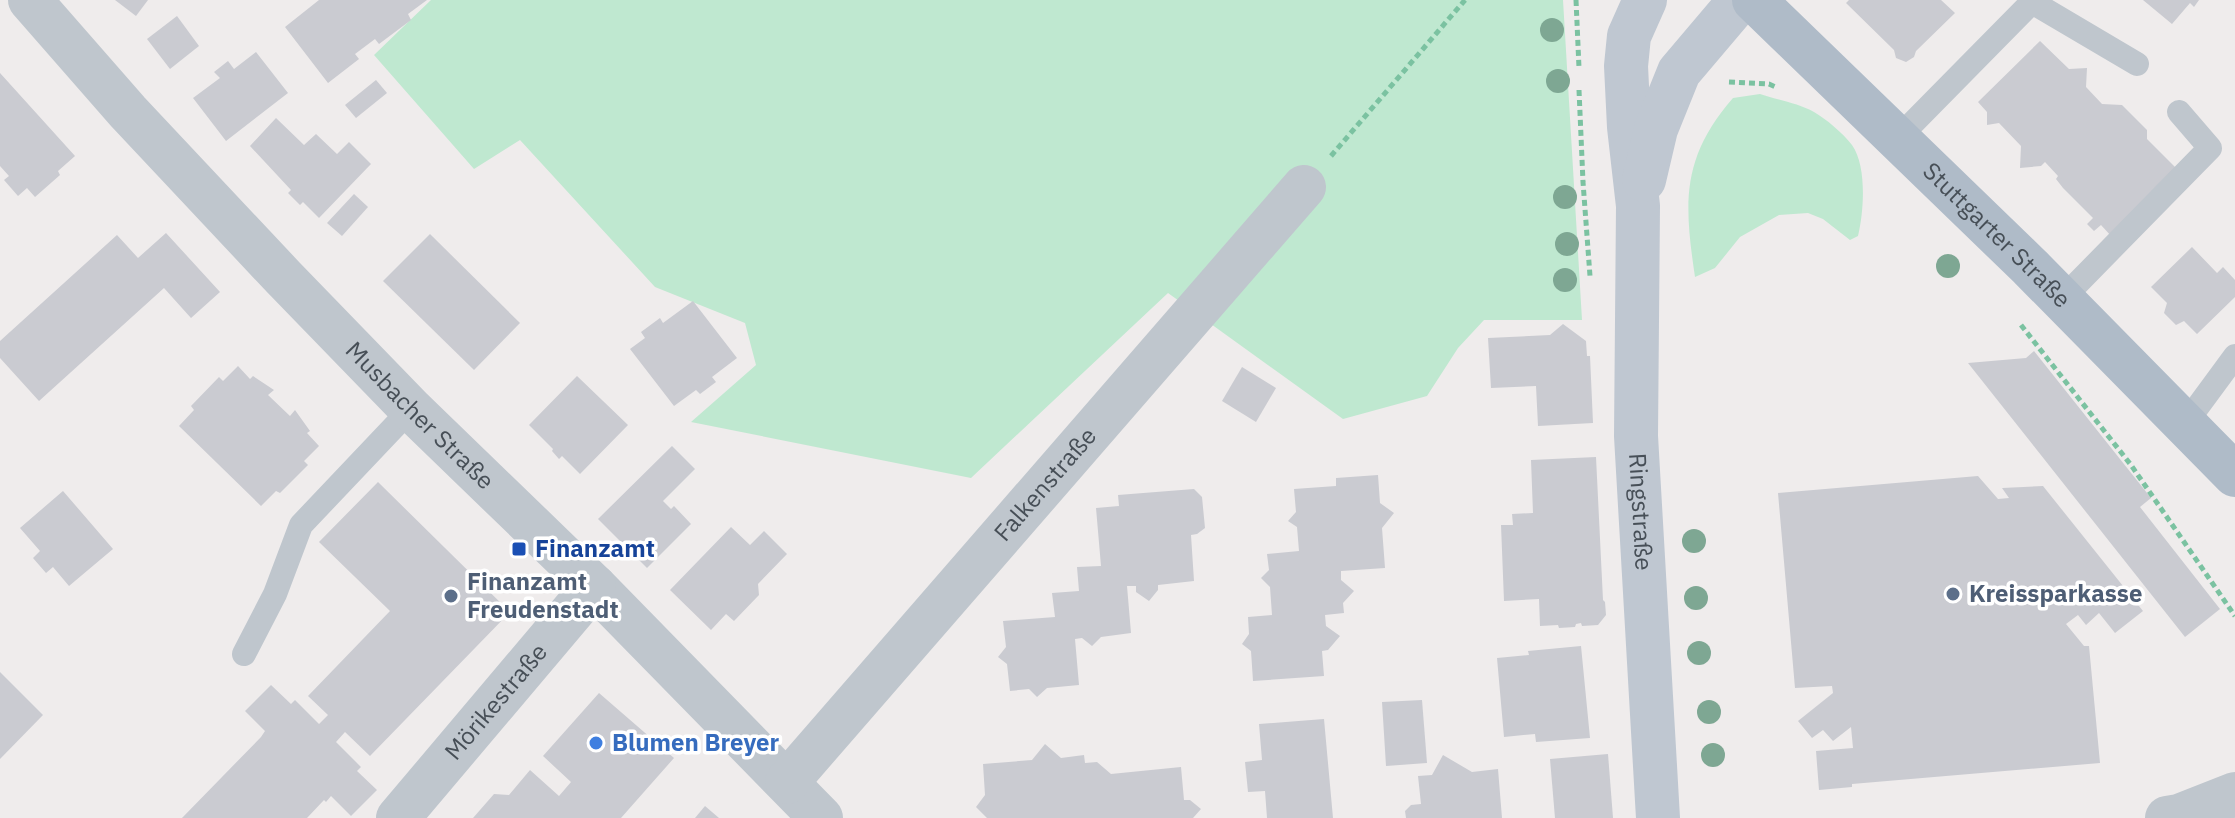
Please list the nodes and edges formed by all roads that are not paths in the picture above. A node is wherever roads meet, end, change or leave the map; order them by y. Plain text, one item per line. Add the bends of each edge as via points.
1 (30, 0) edge
2 (1645, 0) edge
3 (1740, 0) edge
4 (1754, 0) edge
5 (2137, 64) dead end
6 (2179, 112) dead end
7 (1897, 139) junction
8 (1304, 187) road end
9 (1638, 206) junction
10 (2061, 300) junction
11 (2235, 356) edge
12 (411, 409) junction
13 (2185, 424) junction
14 (2235, 475) edge
15 (594, 586) junction
16 (244, 654) dead end
17 (787, 782) junction
18 (2235, 794) edge
19 (398, 818) edge
20 (821, 818) edge
21 (1658, 818) edge
22 (2167, 818) edge

1 - 12 street, Musbacher Straße via 139,124
2 - 9 street, Ringstraße via 1629,36 1626,66
3 - 9 street, Ringstraße via 1679,72 1656,129
4 - 7 main road, Stuttgarter Straße
5 - 7 lane via 2032,2
6 - 10 lane via 2210,148
7 - 10 main road, Stuttgarter Straße
8 - 17 street, Falkenstraße
9 - 21 street, Ringstraße via 1636,436
10 - 13 main road, Stuttgarter Straße
11 - 13 lane
12 - 15 street, Musbacher Straße
12 - 16 lane via 301,525 275,594
13 - 14 main road, Stuttgarter Straße
15 - 17 street, Musbacher Straße
15 - 19 street, Mörikestraße
17 - 20 street, Musbacher Straße
18 - 22 street

